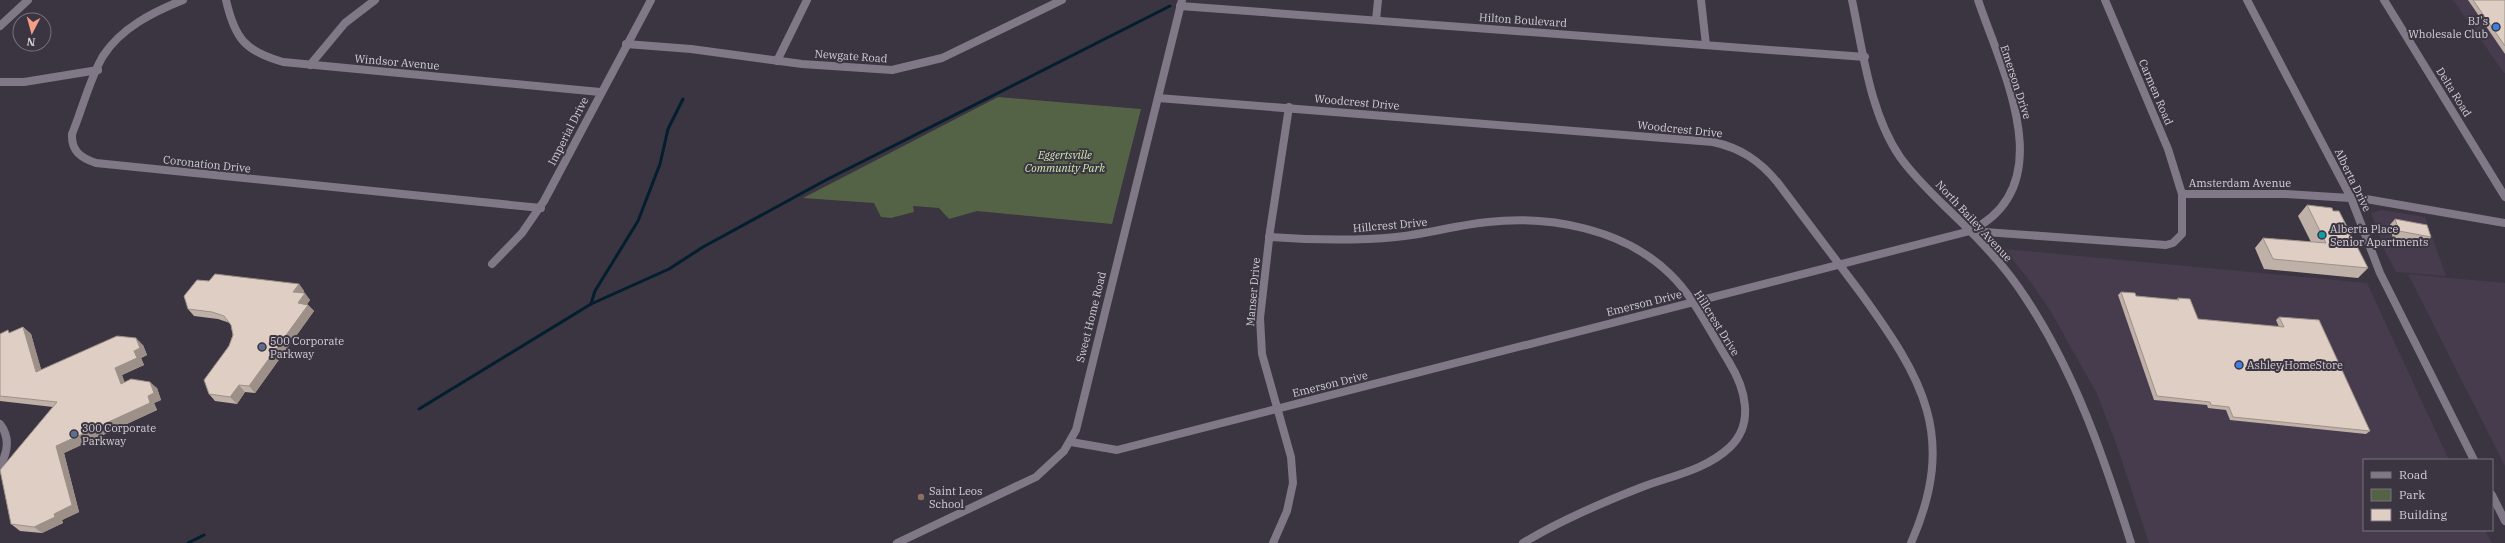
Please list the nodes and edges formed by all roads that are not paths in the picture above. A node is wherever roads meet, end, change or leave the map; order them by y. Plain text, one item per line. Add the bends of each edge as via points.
1 (28, 0) edge
2 (182, 0) edge
3 (226, 0) edge
4 (375, 0) edge
5 (652, 0) edge
6 (807, 0) edge
7 (1062, 0) edge
8 (1378, 0) edge
9 (1700, 0) edge
10 (1852, 0) edge
11 (1978, 0) edge
12 (2105, 0) edge
13 (2247, 0) edge
14 (2384, 0) edge
15 (1181, 3) edge
16 (1376, 20) junction
17 (0, 26) edge
18 (626, 44) junction
19 (1706, 45) junction
20 (1865, 57) junction
21 (777, 61) junction
22 (310, 65) junction
23 (98, 70) junction
24 (0, 82) edge
25 (600, 92) junction
26 (1158, 98) junction
27 (1289, 107) junction
28 (2182, 194) junction
29 (2505, 196) edge
30 (2351, 198) junction
31 (541, 208) junction
32 (2505, 223) edge
33 (1970, 231) junction
34 (1269, 237) junction
35 (492, 264) dead end
36 (1840, 264) junction
37 (1691, 302) junction
38 (1278, 409) junction
39 (0, 424) edge
40 (1071, 442) junction
41 (2473, 459) edge
42 (0, 466) edge
43 (2493, 497) edge
44 (2505, 521) edge
45 (897, 543) edge
46 (1273, 543) edge
47 (1522, 543) edge
48 (1911, 543) edge
49 (2131, 543) edge

1 - 17 street
2 - 23 street, Coronation Drive via 154,12 127,30 110,47
3 - 22 street, Windsor Avenue via 234,32 250,49 272,59
4 - 22 street via 345,23
5 - 18 street, Imperial Drive
6 - 21 street
7 - 21 street, Newgate Road via 942,58 908,68 877,70
8 - 16 street
9 - 19 street
10 - 20 street, North Bailey Avenue
11 - 33 street, Emerson Drive via 2014,108 2023,154 2018,181 2004,207 1993,218
12 - 28 street, Carmen Road via 2168,149
13 - 30 street, Alberta Drive
14 - 29 street, Delta Road
15 - 16 street, Hilton Boulevard
15 - 26 street, Sweet Home Road
16 - 19 street, Hilton Boulevard
18 - 21 street, Newgate Road via 691,49
18 - 25 street, Imperial Drive
19 - 20 street, Hilton Boulevard
20 - 33 street, North Bailey Avenue via 1883,124 1900,157 1924,186
22 - 25 street, Windsor Avenue
23 - 24 street via 24,82
23 - 31 street, Coronation Drive via 72,134 73,149 86,160 168,171
25 - 31 street, Imperial Drive
26 - 27 street, Woodcrest Drive
26 - 40 street, Sweet Home Road
27 - 34 street, Manser Drive
27 - 36 street, Woodcrest Drive via 1728,145 1750,155 1766,170
28 - 30 street, Amsterdam Avenue via 2284,194
28 - 33 street, Amsterdam Avenue via 2182,234 2173,243 2166,245
30 - 32 street, Amsterdam Avenue via 2410,205
30 - 41 street, Alberta Drive via 2380,273
31 - 35 street, Imperial Drive via 521,236
33 - 36 street, Emerson Drive
33 - 49 street, North Bailey Avenue via 2011,278 2054,344 2097,437
34 - 37 street, Hillcrest Drive via 1394,238 1499,221 1551,223 1592,232 1640,251 1669,273
34 - 38 street, Manser Drive via 1260,324 1265,370
36 - 37 street, Emerson Drive
36 - 48 street, Woodcrest Drive via 1901,348 1917,378 1926,403 1932,454 1931,480 1926,505
37 - 38 street, Emerson Drive
37 - 47 street, Hillcrest Drive via 1743,390 1746,412 1739,436 1731,446 1700,466 1576,514
38 - 40 street, Emerson Drive via 1117,450
38 - 46 street, Manser Drive via 1292,458 1294,476 1288,512
39 - 42 street via 8,447 7,456
40 - 45 street, Sweet Home Road via 1057,460 1036,477
43 - 44 street

